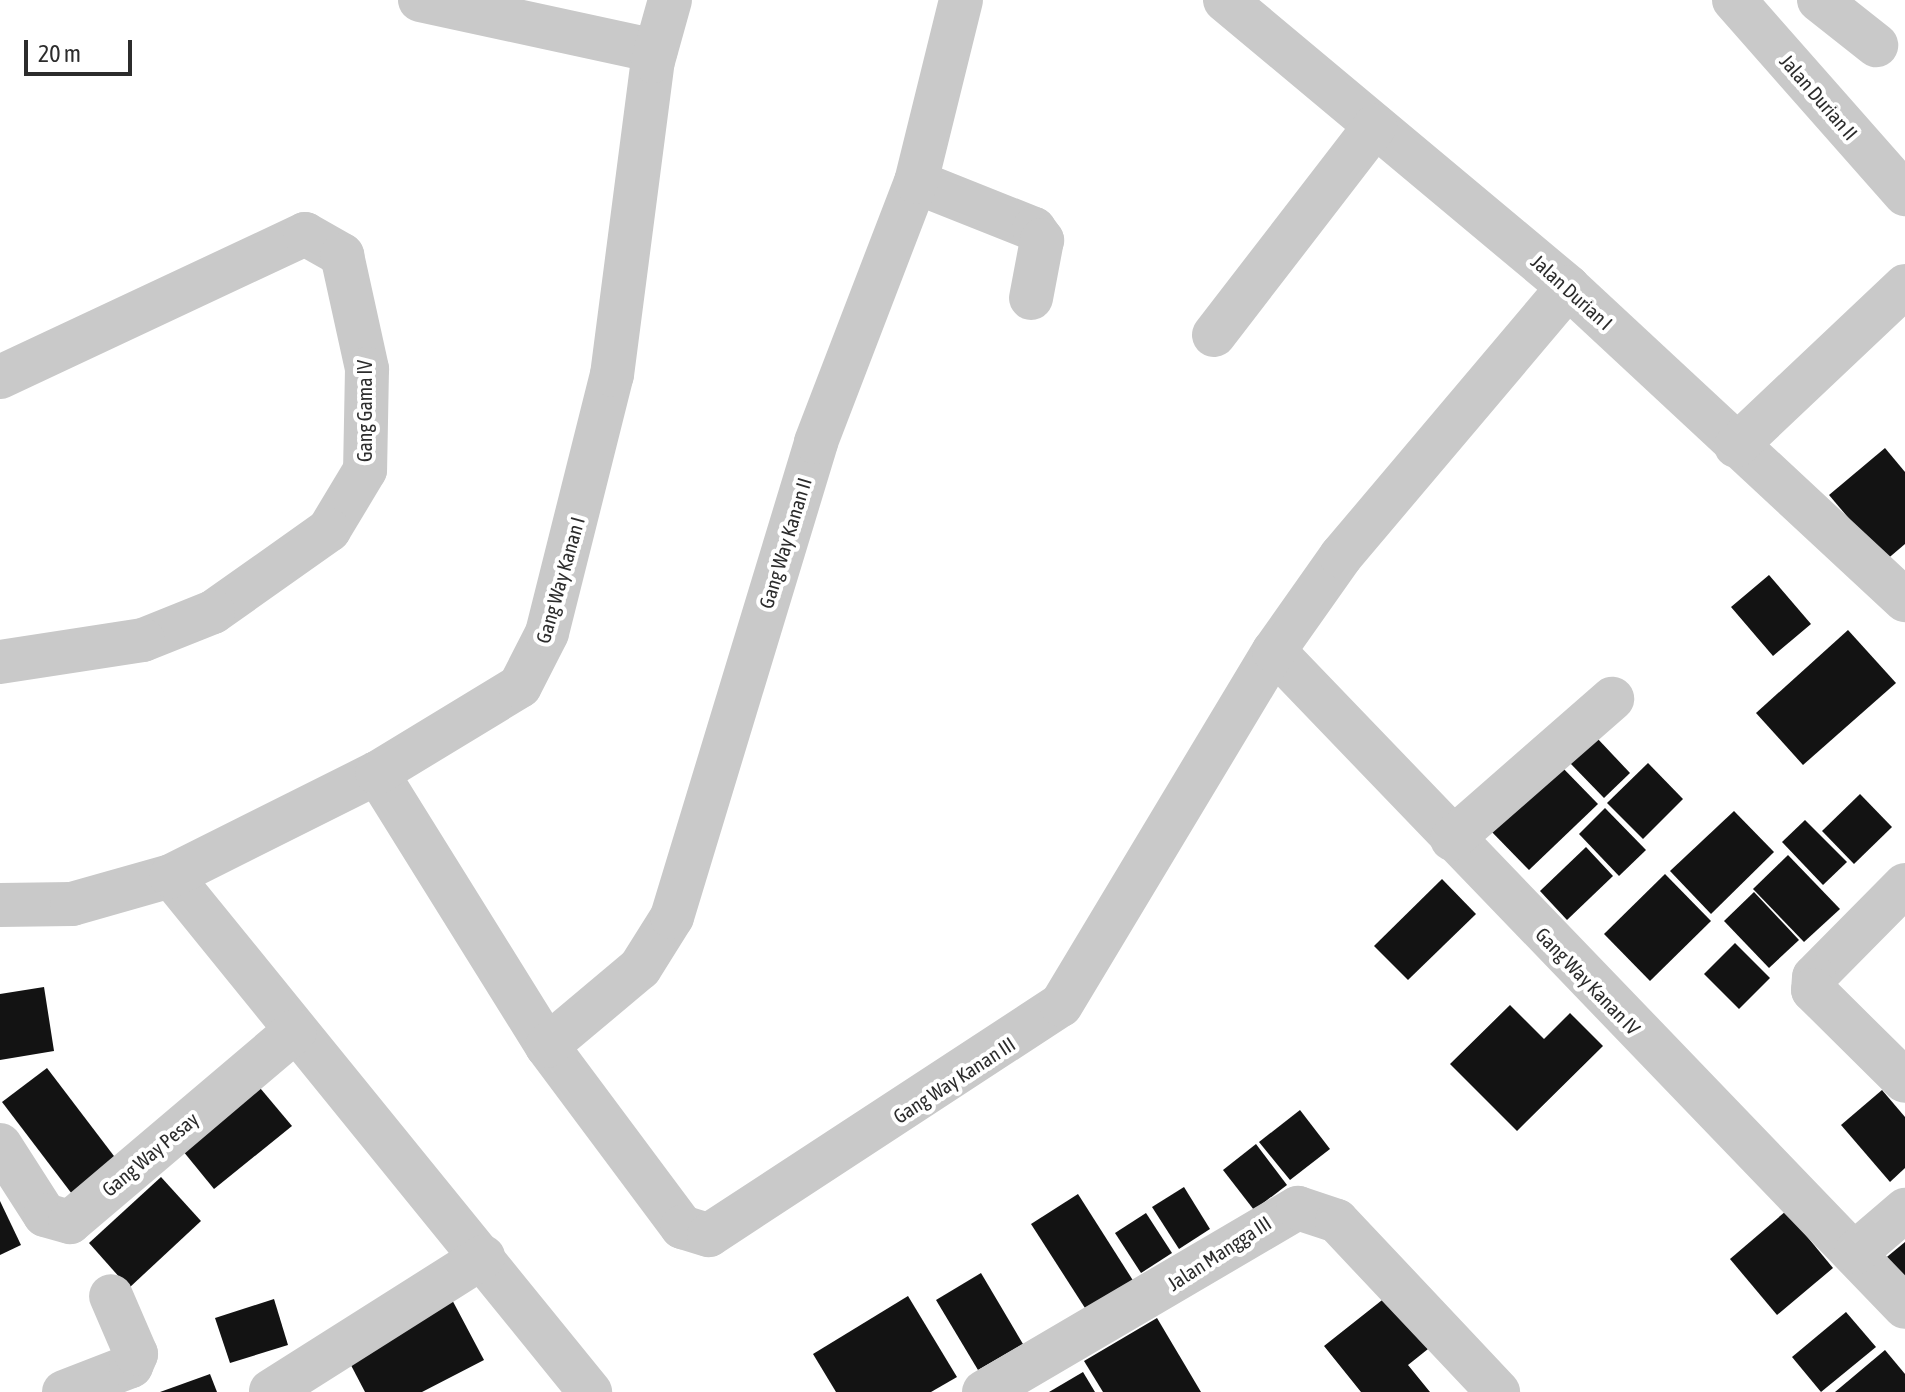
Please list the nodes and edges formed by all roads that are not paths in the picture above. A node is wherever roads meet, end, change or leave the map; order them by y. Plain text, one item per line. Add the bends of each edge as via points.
1 (420, 0) edge
2 (670, 0) edge
3 (961, 0) edge
4 (1225, 0) edge
5 (1734, 0) edge
6 (1819, 0) edge
7 (1876, 45) dead end
8 (656, 51) junction
9 (1375, 126) junction
10 (916, 182) junction
11 (1905, 194) edge
12 (1905, 286) edge
13 (1568, 287) junction
14 (1031, 298) dead end
15 (1214, 335) dead end
16 (0, 377) edge
17 (1736, 446) junction
18 (1900, 585) edge
19 (1274, 651) junction
20 (0, 662) edge
21 (1612, 699) dead end
22 (377, 773) junction
23 (1452, 839) junction
24 (171, 876) junction
25 (1905, 885) edge
26 (0, 905) edge
27 (295, 1031) junction
28 (547, 1046) junction
29 (1905, 1081) edge
30 (4, 1162) edge
31 (1905, 1210) edge
32 (1856, 1252) junction
33 (483, 1257) junction
34 (111, 1296) dead end
35 (1905, 1307) edge
36 (271, 1391) edge
37 (64, 1392) edge
38 (590, 1392) edge
39 (984, 1392) edge
40 (1498, 1392) edge

1 - 8 street
2 - 8 street, Gang Way Kanan I
3 - 10 street, Gang Way Kanan II
4 - 9 street, Jalan Durian I
5 - 11 street, Jalan Durian II
6 - 7 street
8 - 22 street, Gang Way Kanan I via 612,375 547,633 520,686
9 - 13 street, Jalan Durian I
9 - 15 street
10 - 14 street via 1034,229 1042,240
10 - 28 street, Gang Way Kanan II via 816,442 672,917 640,968
12 - 17 street
13 - 17 street, Jalan Durian I
13 - 19 street, Gang Way Kanan III via 1341,556
16 - 20 street, Gang Gama IV via 305,234 342,255 367,369 365,470 329,530 213,612 171,629 143,640
17 - 18 street, Jalan Durian I
19 - 23 street, Gang Way Kanan IV
19 - 28 street, Gang Way Kanan III via 1061,1005 733,1222 709,1235 682,1227
21 - 23 street
22 - 24 street, Gang Way Kanan I
22 - 28 street, Gang Way Kanan III
23 - 32 street, Gang Way Kanan IV
24 - 26 street, Gang Way Kanan I via 72,904
24 - 27 street
25 - 29 street via 1814,977 1813,990
27 - 30 street, Gang Way Pesay via 70,1222 45,1215
27 - 33 street
31 - 32 street
32 - 35 street, Gang Way Kanan IV
33 - 36 street
33 - 38 street
34 - 37 street via 136,1354 131,1366
39 - 40 street, Jalan Mangga III via 1298,1208 1337,1221

